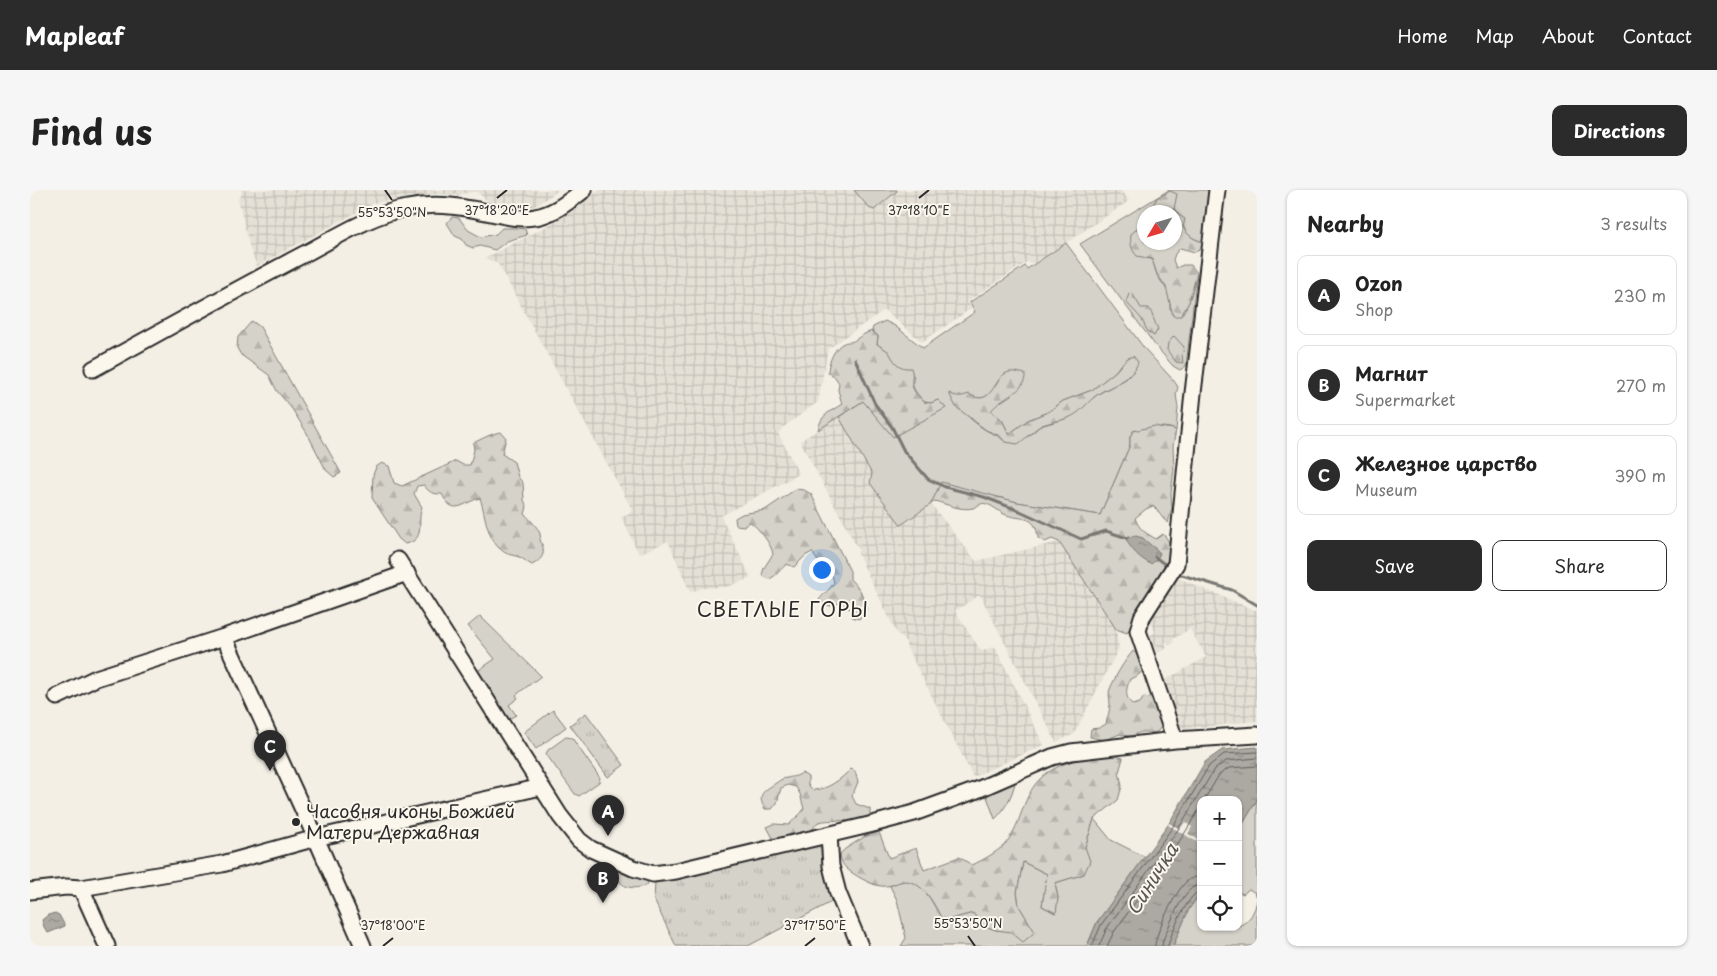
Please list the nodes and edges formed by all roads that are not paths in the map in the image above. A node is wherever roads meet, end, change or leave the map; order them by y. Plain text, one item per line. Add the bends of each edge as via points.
1 (584, 190) edge
2 (1217, 190) edge
3 (93, 368) dead end
4 (398, 560) dead end
5 (407, 573) junction
6 (224, 636) junction
7 (57, 697) dead end
8 (1257, 734) edge
9 (1175, 740) junction
10 (541, 787) junction
11 (829, 835) junction
12 (316, 838) junction
13 (81, 888) junction
14 (30, 891) edge
15 (107, 946) edge
16 (363, 946) edge
17 (860, 946) edge

1 - 3 street via 560,208 536,217 512,217 470,208 433,206 385,214 252,281
2 - 9 street via 1176,564 1142,617 1138,631
4 - 5 street
5 - 6 street
5 - 10 street
6 - 7 street via 96,678
6 - 12 street
8 - 9 street
9 - 11 street via 1052,757 923,810
10 - 11 street via 560,816 588,847 653,874
10 - 12 street
11 - 17 street via 831,866 838,893
12 - 13 street via 222,864
12 - 16 street
13 - 14 street
13 - 15 street

